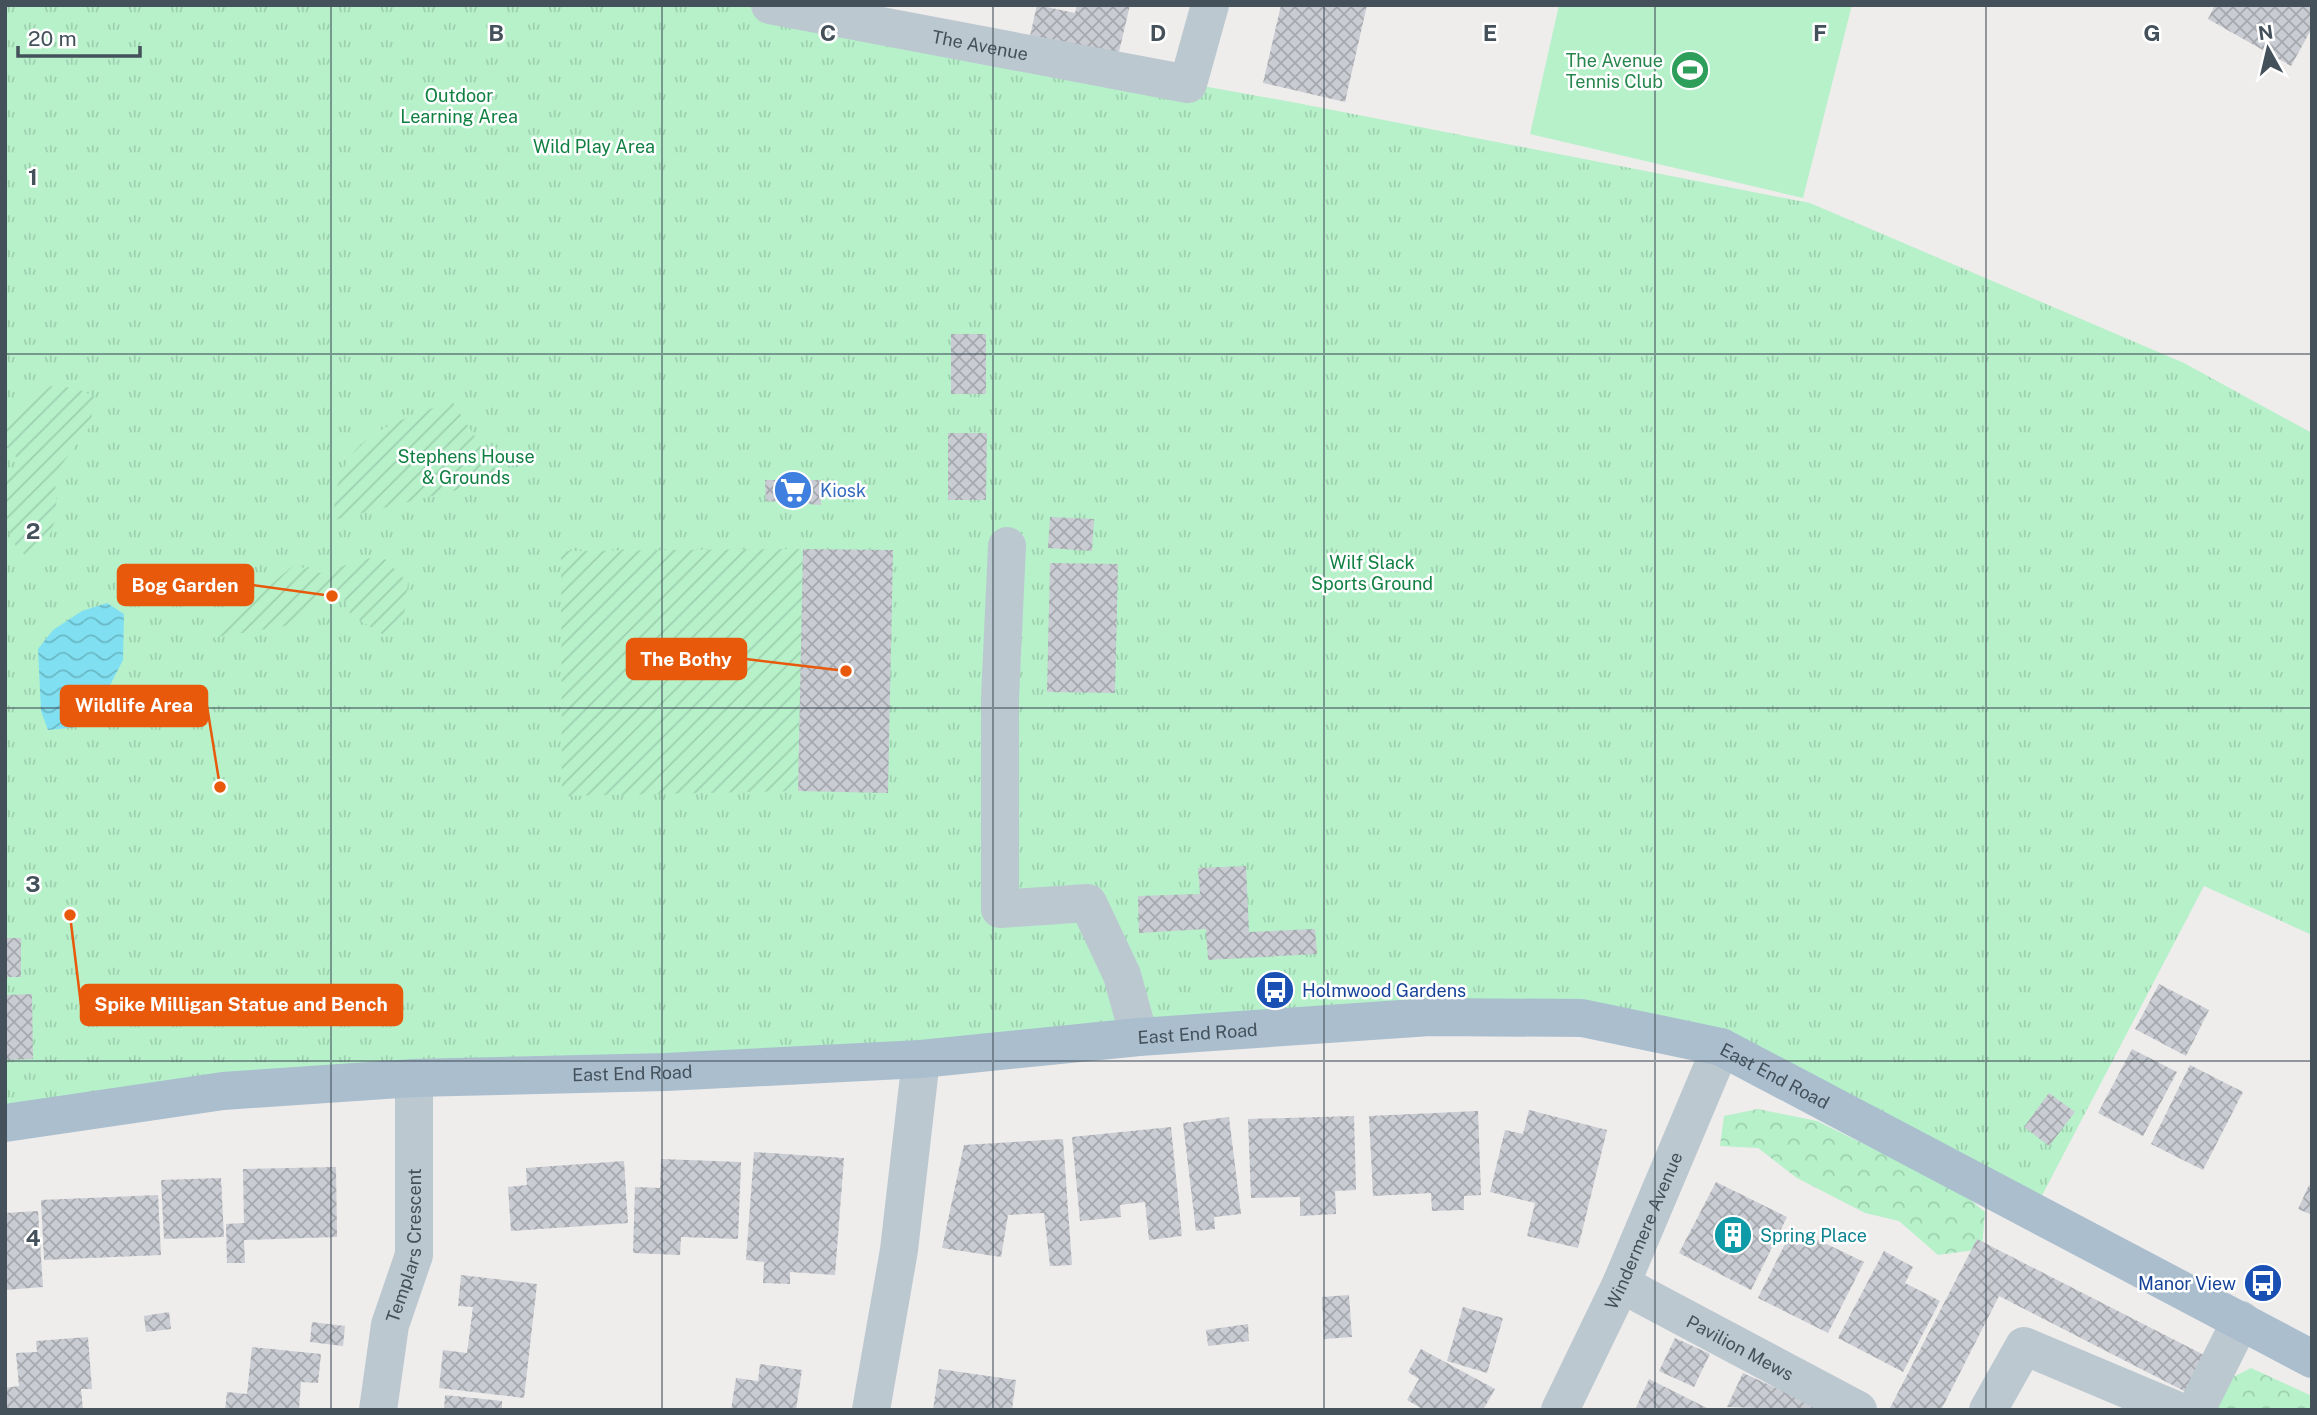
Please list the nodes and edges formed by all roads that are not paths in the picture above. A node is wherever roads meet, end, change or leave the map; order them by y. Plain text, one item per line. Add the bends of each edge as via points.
1 (769, 5) edge
2 (1210, 5) edge
3 (1007, 546) dead end
4 (1139, 1037) junction
5 (1721, 1047) junction
6 (921, 1059) junction
7 (414, 1078) junction
8 (5, 1123) edge
9 (1621, 1284) junction
10 (2241, 1320) junction
11 (2312, 1359) edge
12 (378, 1410) edge
13 (871, 1410) edge
14 (1560, 1410) edge
15 (1858, 1410) edge
16 (1988, 1410) edge
17 (2176, 1410) edge
18 (2196, 1410) edge

1 - 2 street, The Avenue via 1188,85
3 - 4 street via 1000,698 1000,908 1087,903 1122,975
4 - 5 main road, East End Road via 1430,1017 1582,1018
4 - 6 main road, East End Road
5 - 9 street, Windermere Avenue
5 - 10 main road, East End Road
6 - 7 main road, East End Road
6 - 13 street via 899,1250
7 - 8 main road, East End Road via 223,1091
7 - 12 street, Templars Crescent via 414,1255 390,1325
9 - 14 street, Windermere Avenue
9 - 15 street, Pavilion Mews
10 - 11 main road, East End Road
10 - 18 street
16 - 17 street via 2024,1346

